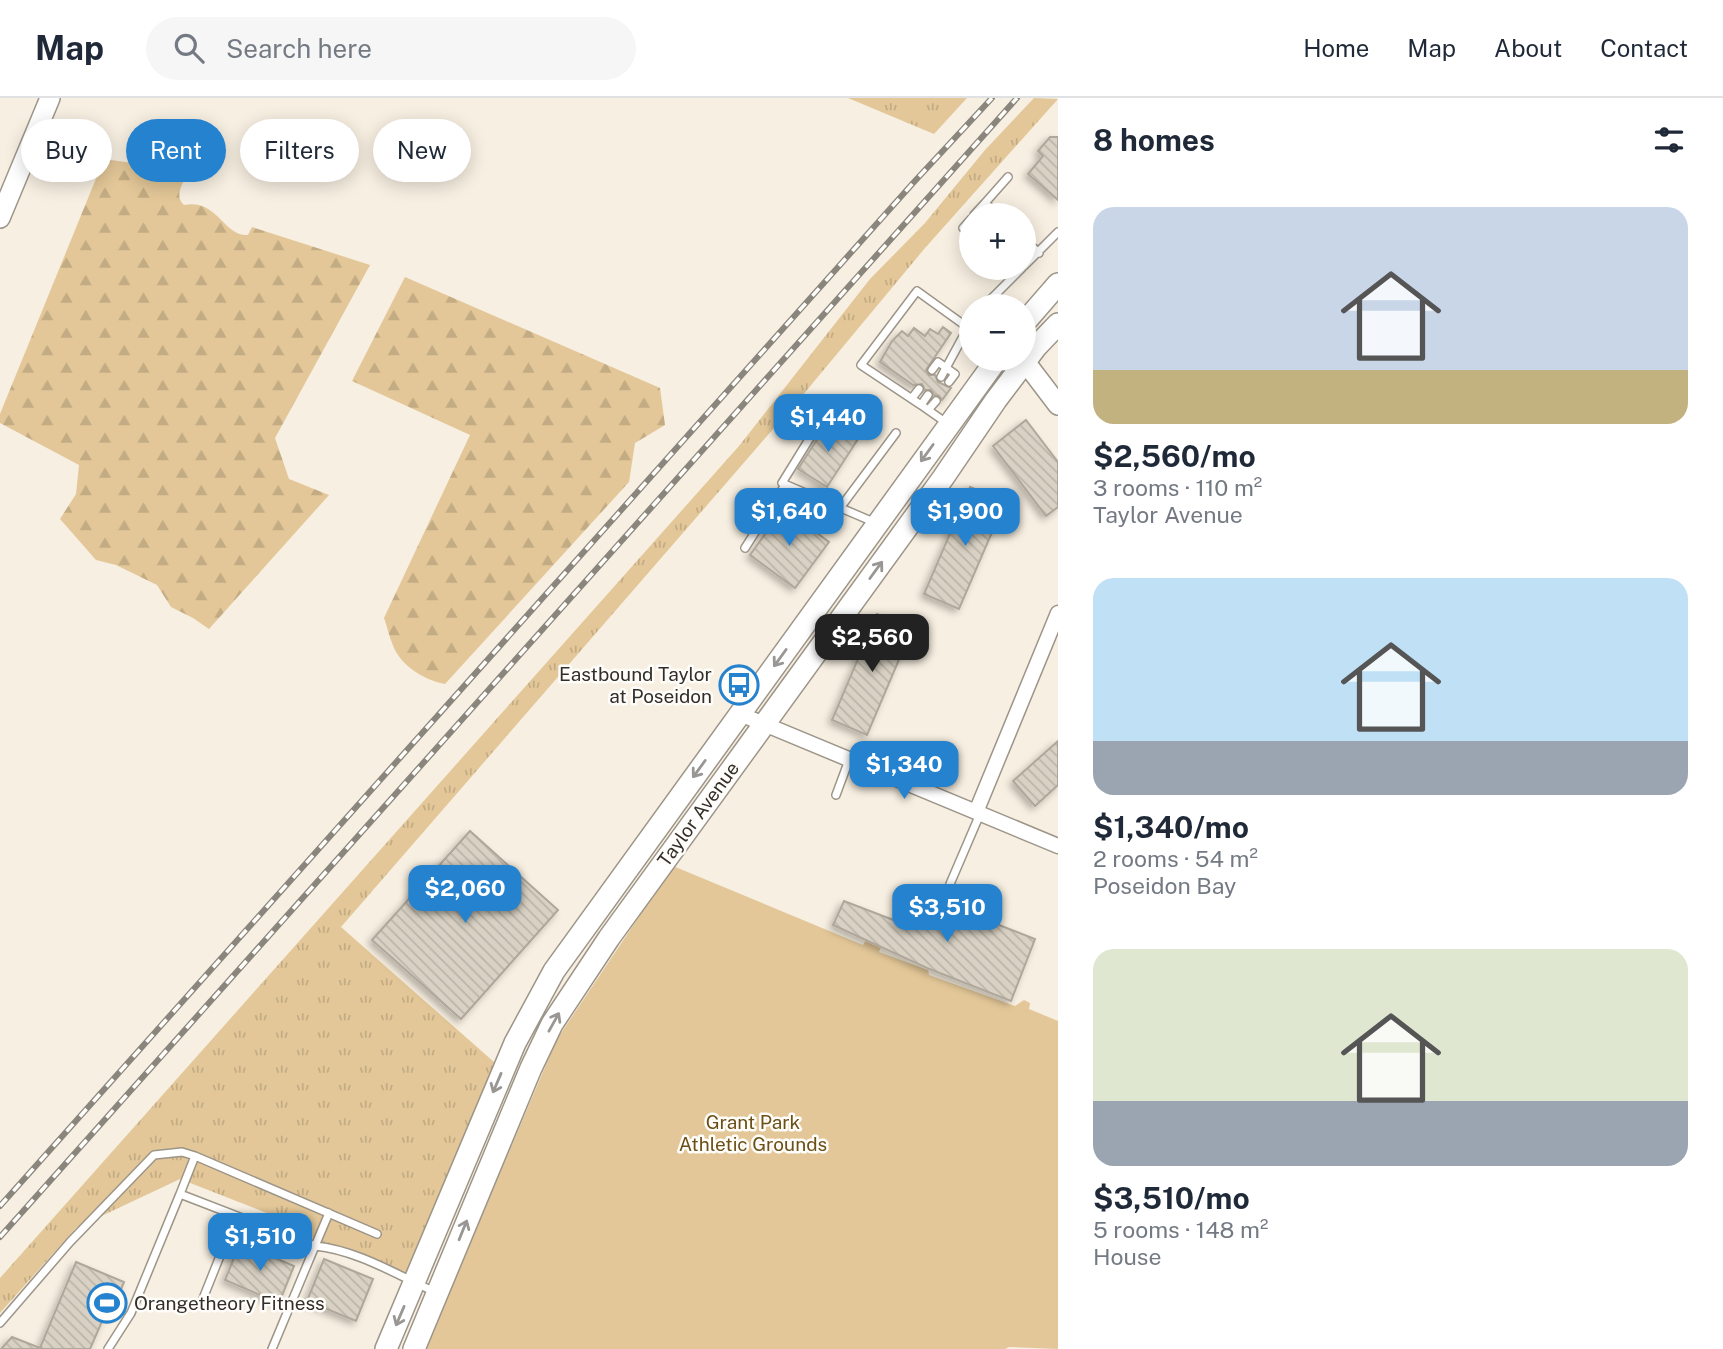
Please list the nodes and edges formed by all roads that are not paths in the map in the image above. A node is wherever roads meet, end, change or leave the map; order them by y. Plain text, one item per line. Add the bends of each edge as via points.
1 (47, 99) edge
2 (1008, 177) dead end
3 (985, 203) edge
4 (0, 218) edge
5 (1058, 232) edge
6 (1036, 250) edge
7 (1039, 253) junction
8 (1036, 256) edge
9 (1008, 280) edge
10 (1058, 284) edge
11 (996, 294) edge
12 (1036, 309) edge
13 (959, 319) edge
14 (1058, 324) edge
15 (959, 346) edge
16 (1036, 347) edge
17 (948, 369) junction
18 (932, 370) dead end
19 (988, 371) edge
20 (1016, 371) edge
21 (1032, 371) edge
22 (941, 377) dead end
23 (949, 382) dead end
24 (919, 389) dead end
25 (928, 395) dead end
26 (912, 398) junction
27 (936, 401) dead end
28 (921, 404) junction
29 (1058, 405) edge
30 (929, 410) junction
31 (948, 424) junction
32 (816, 428) dead end
33 (896, 433) dead end
34 (785, 485) junction
35 (840, 508) junction
36 (877, 524) junction
37 (745, 548) dead end
38 (1058, 613) edge
39 (740, 714) junction
40 (763, 724) junction
41 (849, 760) junction
42 (836, 795) dead end
43 (978, 813) junction
44 (1058, 846) edge
45 (950, 884) dead end
46 (195, 1156) junction
47 (180, 1194) junction
48 (329, 1213) junction
49 (236, 1216) junction
50 (377, 1234) dead end
51 (315, 1246) junction
52 (414, 1283) junction
53 (437, 1293) junction
54 (202, 1301) dead end
55 (0, 1323) edge
56 (108, 1349) edge
57 (272, 1349) edge
58 (386, 1349) edge
59 (414, 1349) edge

1 - 4 street
2 - 3 lane
5 - 7 lane
6 - 7 lane
7 - 8 lane
9 - 11 lane
10 - 12 main road
13 - 26 lane via 917,292 861,365
14 - 16 main road, Taylor Avenue
15 - 17 lane
17 - 18 lane via 938,362
17 - 22 lane
17 - 23 lane via 955,374
19 - 31 main road, Taylor Avenue
40 -> 20 main road, Taylor Avenue
21 - 29 street
24 - 26 lane
25 - 28 lane
26 - 28 lane
27 - 30 lane
28 - 30 lane
30 - 31 lane
31 -> 36 main road, Taylor Avenue
32 - 34 lane via 782,483
33 - 35 lane
34 - 35 lane
34 - 37 lane
35 - 36 lane
36 -> 39 main road, Taylor Avenue
38 - 43 street
39 - 40 street
39 -> 52 main road, Taylor Avenue via 542,990 514,1043
40 - 41 street
53 -> 40 main road, Taylor Avenue via 552,1024
41 - 42 lane
41 - 43 street
43 - 44 street
43 - 45 lane
46 - 47 lane
46 - 48 lane
46 - 55 lane via 182,1152 154,1156
47 - 49 lane
47 - 56 lane via 131,1313
48 - 50 lane
48 - 51 lane
49 - 51 lane
49 - 54 lane
51 - 52 lane via 333,1248
51 - 57 lane
52 - 53 lane
52 -> 58 main road, Taylor Avenue
53 - 59 main road, Taylor Avenue

